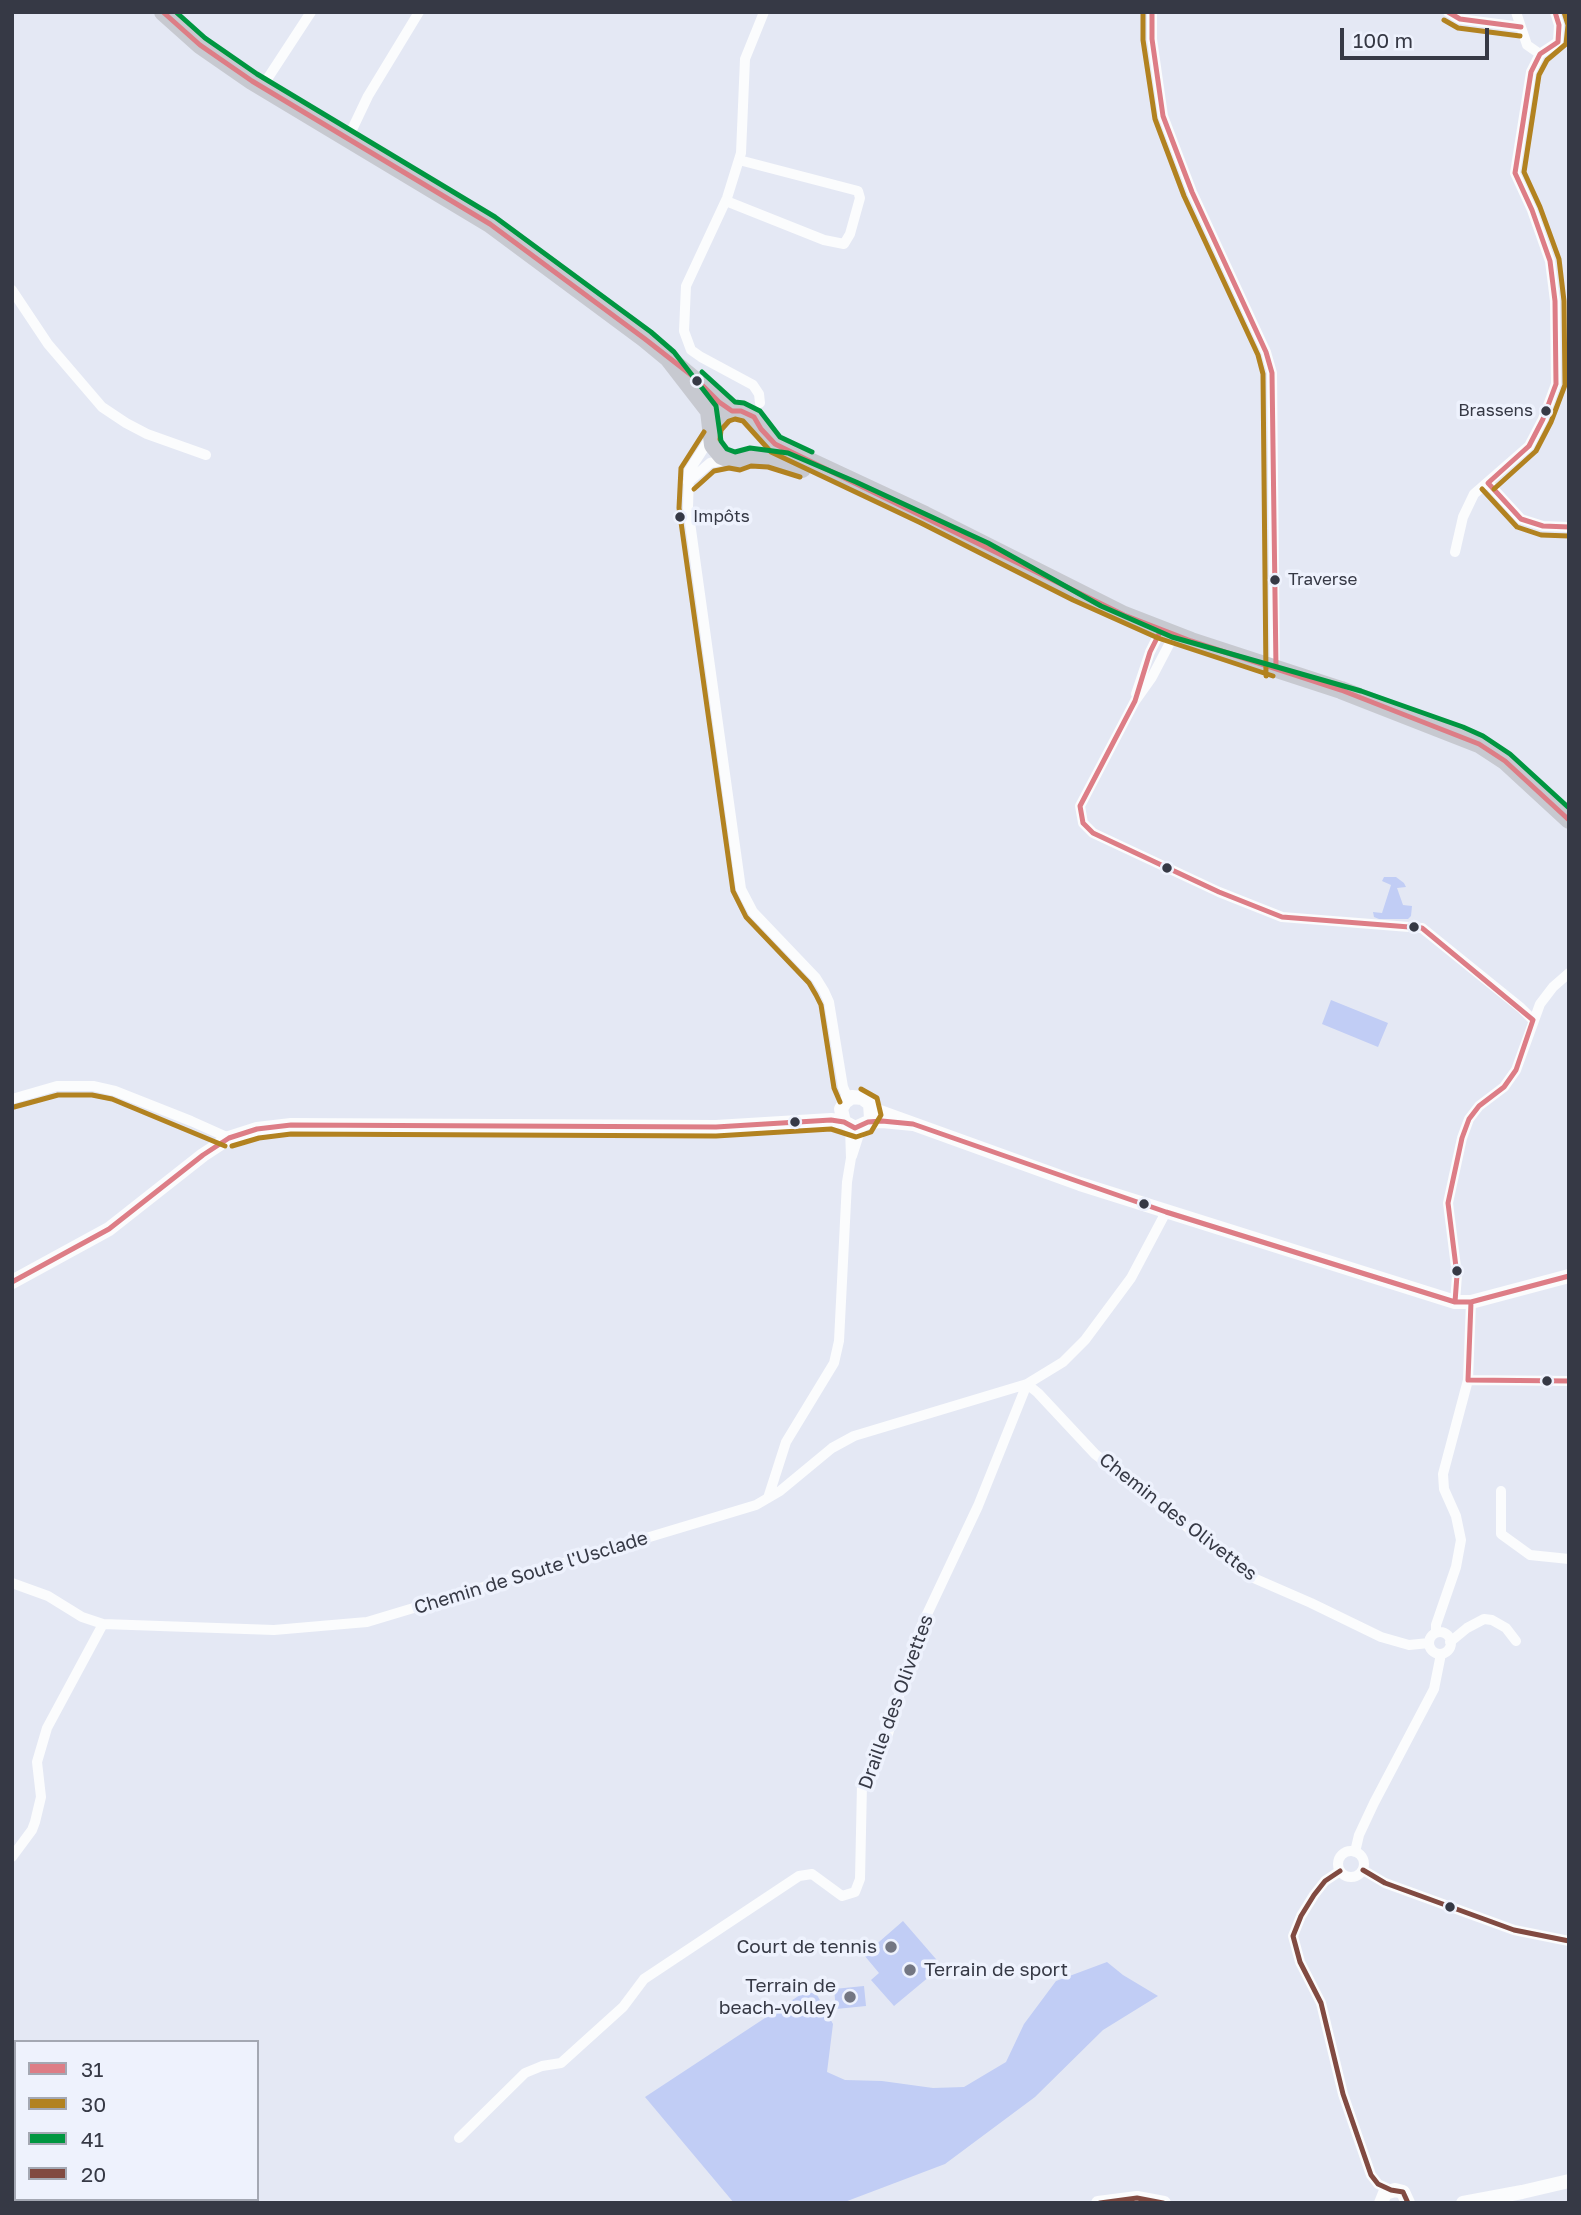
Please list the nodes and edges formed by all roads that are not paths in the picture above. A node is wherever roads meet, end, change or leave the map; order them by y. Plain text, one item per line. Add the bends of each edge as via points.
1 (163, 12) edge
2 (311, 12) edge
3 (419, 12) edge
4 (764, 12) edge
5 (1152, 12) edge
6 (1448, 12) edge
7 (1516, 12) edge
8 (1555, 12) edge
9 (1521, 27) junction
10 (1563, 44) edge
11 (1540, 54) junction
12 (262, 87) junction
13 (348, 138) junction
14 (739, 160) junction
15 (726, 201) junction
16 (12, 290) edge
17 (668, 358) junction
18 (760, 403) junction
19 (733, 410) junction
20 (760, 426) junction
21 (711, 435) junction
22 (206, 455) dead end
23 (750, 457) junction
24 (729, 459) junction
25 (688, 482) junction
26 (1488, 483) junction
27 (854, 486) junction
28 (1569, 527) edge
29 (1455, 552) dead end
30 (1165, 637) junction
31 (1275, 672) junction
32 (1569, 820) edge
33 (1569, 973) edge
34 (1533, 1020) junction
35 (12, 1099) edge
36 (855, 1114) junction
37 (229, 1138) junction
38 (1166, 1212) junction
39 (1569, 1276) edge
40 (12, 1282) edge
41 (1455, 1301) junction
42 (1471, 1302) junction
43 (1468, 1380) junction
44 (1569, 1381) edge
45 (1027, 1384) junction
46 (1501, 1491) dead end
47 (768, 1498) junction
48 (1569, 1559) edge
49 (12, 1583) edge
50 (103, 1625) junction
51 (1436, 1633) junction
52 (1516, 1641) dead end
53 (1450, 1642) junction
54 (1429, 1643) junction
55 (1441, 1654) junction
56 (1355, 1852) junction
57 (12, 1857) edge
58 (1363, 1870) junction
59 (1340, 1871) junction
60 (1569, 1941) edge
61 (459, 2138) dead end
62 (1569, 2181) edge
63 (1385, 2198) edge
64 (122, 2201) edge
65 (1411, 2201) edge
66 (1470, 2202) edge
67 (152, 2203) edge
68 (1098, 2203) edge
69 (1164, 2203) edge

1 - 12 main road via 200,45
2 - 12 street
3 - 13 street
4 - 14 street via 745,59
5 - 31 street via 1163,116 1272,373
6 - 9 street via 1460,19
7 - 9 street
8 - 10 street
9 - 11 street via 1527,45
10 - 11 street
11 - 26 street via 1531,72 1515,173 1550,261 1556,384 1529,446
12 - 13 main road
13 - 17 main road via 490,224
14 - 15 street
14 - 15 street via 858,191 850,234 844,244 824,240
15 - 18 street via 686,286 684,331 691,350 753,385
16 - 22 street via 48,344 102,407 147,433
17 - 19 main road
17 - 21 main road via 709,411
18 - 19 street
18 - 20 street
19 - 20 main road via 748,413
19 - 21 main road via 718,419
20 - 23 main road via 760,445
20 - 27 main road via 775,444
21 - 24 main road via 717,451
21 - 25 street via 689,471
23 - 24 main road
23 - 27 main road via 786,462
24 - 25 street via 710,463
25 - 36 street via 689,518 741,888 753,912 824,991
26 - 28 street via 1521,519
26 - 29 street via 1468,506
27 - 30 main road via 1099,609
30 - 31 main road
30 - 34 street via 1150,652 1135,701 1080,806 1083,823 1093,833 1282,917 1422,928
31 - 32 main road via 1479,744 1505,761
33 - 34 street via 1553,987
34 - 41 street via 1516,1070 1504,1087 1479,1106 1462,1138 1448,1203 1457,1275
35 - 37 street via 57,1086 93,1086
36 - 37 street via 716,1127 291,1125
36 - 38 street via 913,1124
36 - 47 street via 839,1341 834,1363 786,1441
37 - 40 street via 109,1228
38 - 41 street
38 - 45 street via 1131,1278 1085,1340 1063,1362
39 - 42 street
41 - 42 street
42 - 43 street
43 - 44 street
43 - 51 street via 1443,1474 1461,1540
45 - 47 street, Chemin de Soute l'Usclade via 854,1436
45 - 54 street, Chemin des Olivettes via 1095,1454 1249,1576 1381,1637 1409,1645
45 - 61 street, Draille des Olivettes via 922,1627 888,1734 862,1784 860,1879 855,1892 842,1896 812,1874 799,1876 644,1979 623,2007 561,2063 525,2073
46 - 48 street via 1502,1534 1530,1555
47 - 50 street, Chemin de Soute l'Usclade via 368,1622 274,1630
49 - 50 street, Chemin de Soute l'Usclade
50 - 57 street via 47,1728 37,1762 41,1797 35,1822
51 - 53 street via 1447,1635
51 - 54 street
52 - 53 street via 1506,1628 1484,1619
53 - 55 street
54 - 55 street via 1431,1650
55 - 56 street via 1434,1689 1374,1803
56 - 58 street via 1362,1857
56 - 59 street via 1339,1858
58 - 59 street via 1352,1877
58 - 60 street via 1385,1883 1514,1930
59 - 63 street via 1314,1895 1293,1936 1300,1962 1321,2003 1343,2094 1371,2175
62 - 66 street
63 - 65 street via 1399,2190
64 - 67 street
68 - 69 street via 1137,2198

